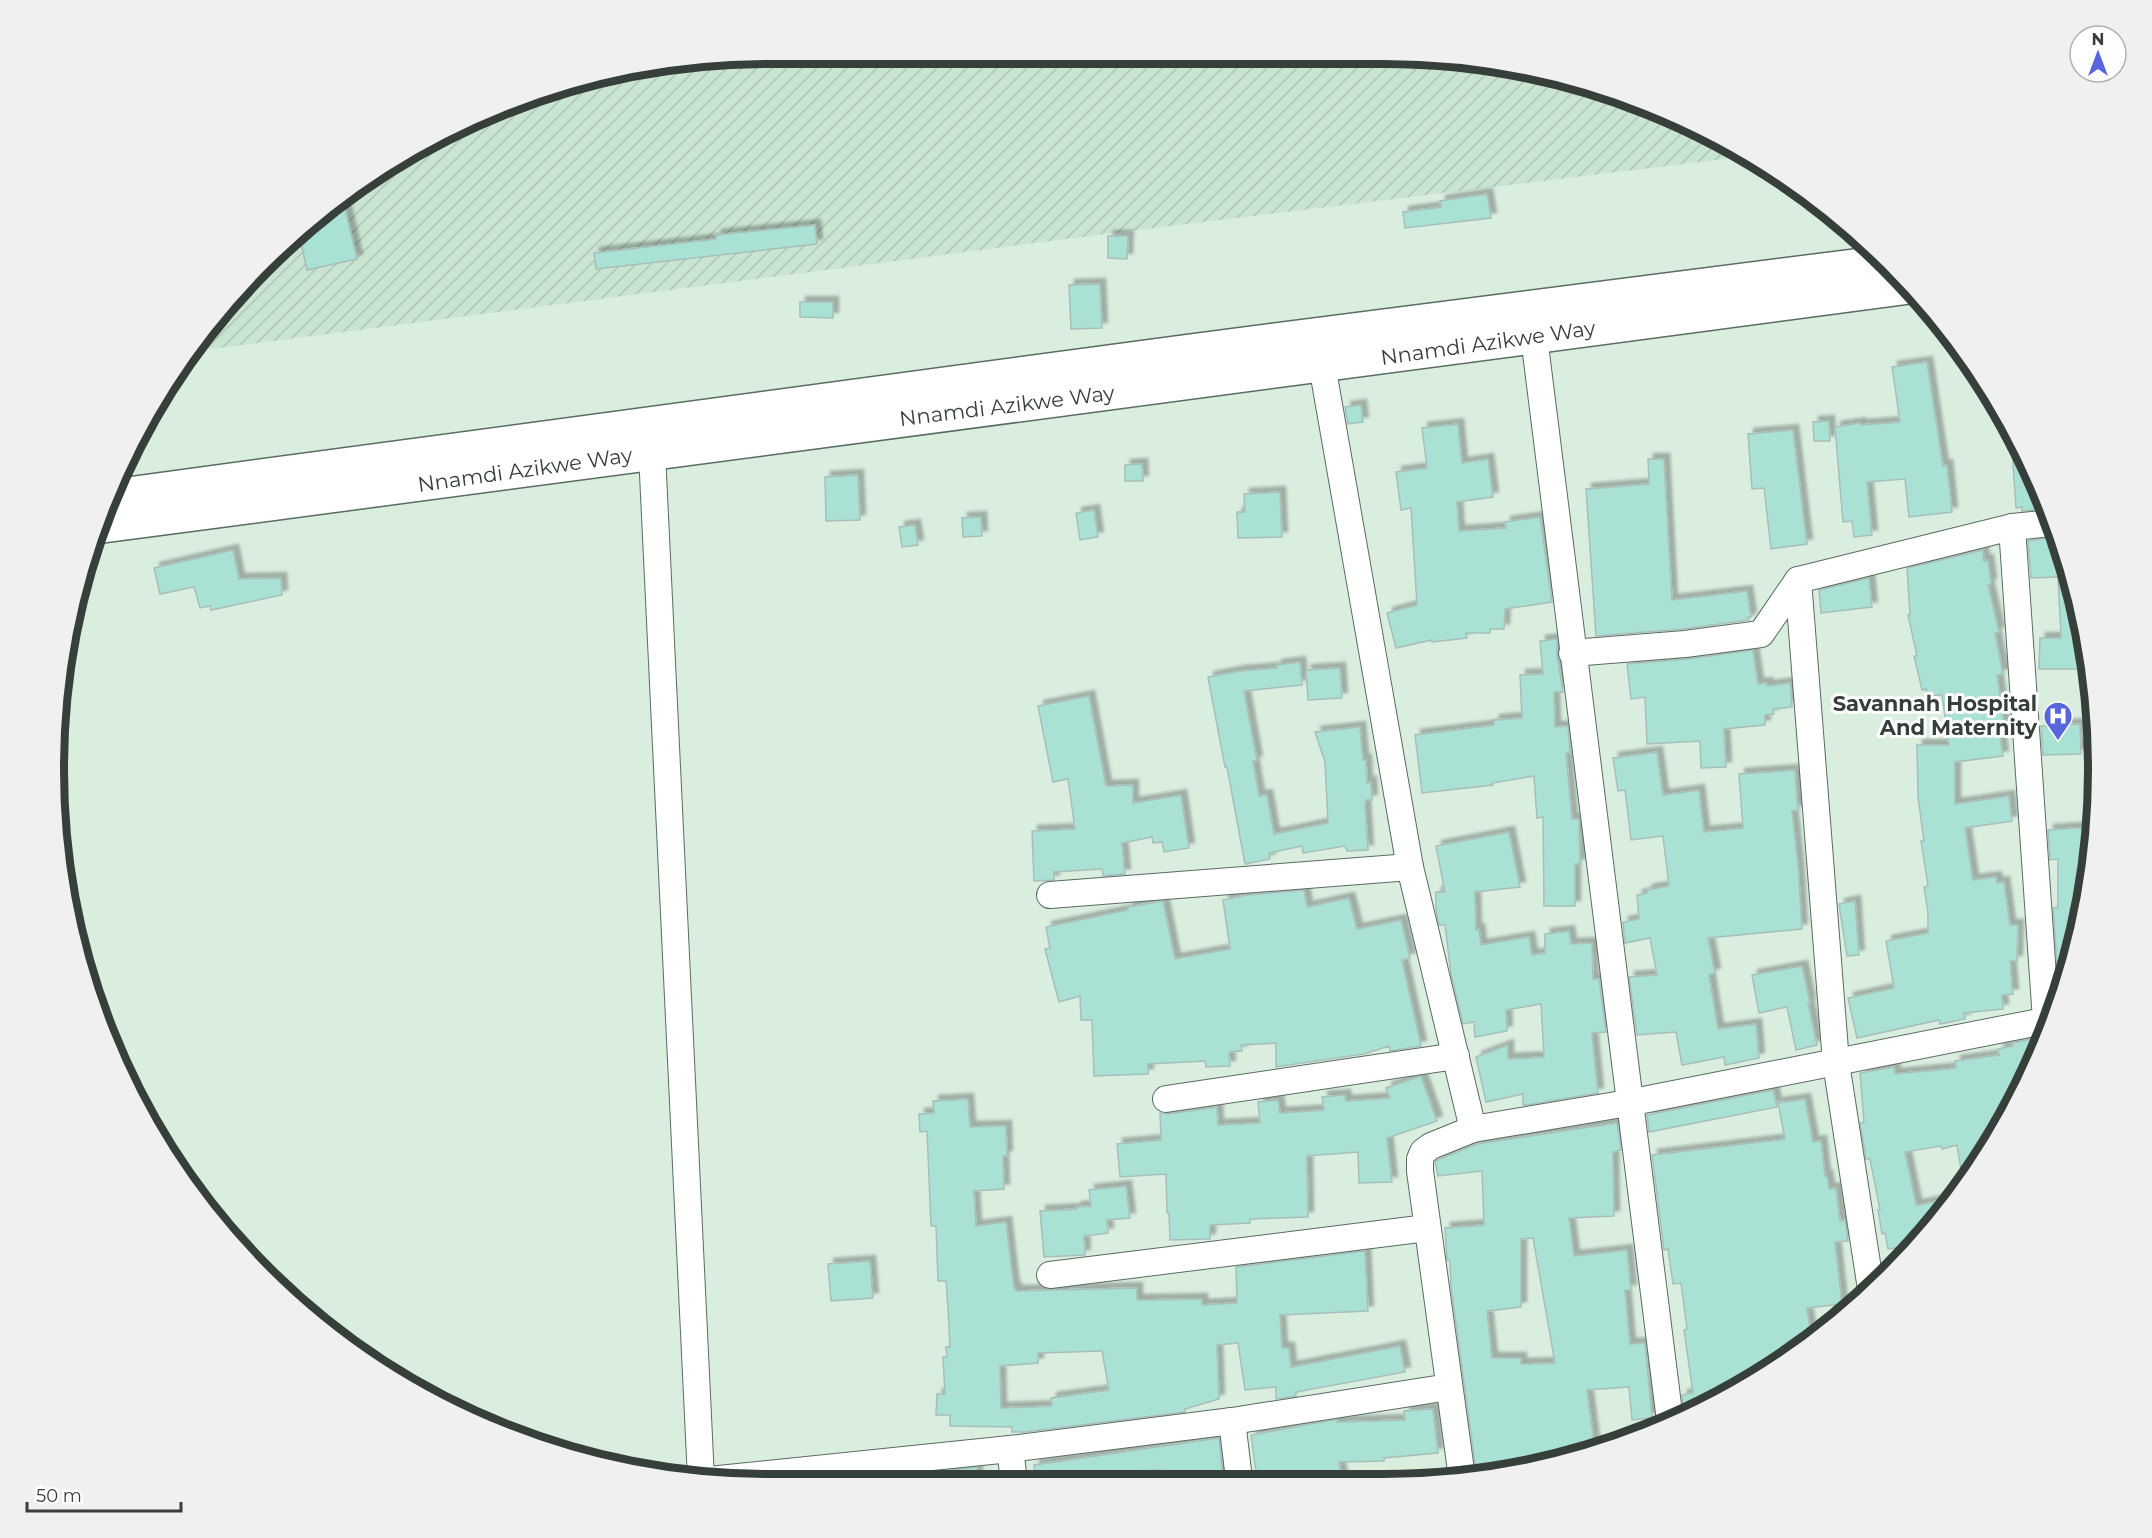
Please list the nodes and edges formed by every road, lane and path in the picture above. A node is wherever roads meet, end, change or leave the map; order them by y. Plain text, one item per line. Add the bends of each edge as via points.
1 (1873, 263) edge
2 (1899, 289) edge
3 (1534, 337) junction
4 (1322, 365) junction
5 (652, 453) junction
6 (120, 495) edge
7 (108, 525) edge
8 (2043, 525) edge
9 (2012, 527) junction
10 (1798, 580) junction
11 (1572, 652) junction
12 (1410, 867) junction
13 (1050, 895) dead end
14 (2046, 1006) edge
15 (2040, 1021) edge
16 (1456, 1056) junction
17 (1836, 1063) junction
18 (1166, 1099) dead end
19 (1628, 1103) junction
20 (1473, 1129) junction
21 (1427, 1228) junction
22 (1874, 1274) edge
23 (1050, 1275) dead end
24 (1449, 1387) junction
25 (1669, 1413) edge
26 (1232, 1421) junction
27 (1010, 1449) junction
28 (1461, 1469) edge
29 (701, 1470) edge
30 (768, 1474) edge
31 (1013, 1474) edge
32 (1238, 1474) edge

1 - 6 highway, Nnamdi Azikwe Way via 1179,352
2 - 3 highway, Nnamdi Azikwe Way
3 - 4 highway, Nnamdi Azikwe Way
3 - 11 street
4 - 5 highway, Nnamdi Azikwe Way
4 - 12 street
5 - 7 highway, Nnamdi Azikwe Way
5 - 29 street
8 - 9 street
9 - 10 street
9 - 14 street
10 - 11 street via 1761,634
10 - 17 street
11 - 19 street
12 - 13 street
12 - 16 street
15 - 17 street
16 - 18 street
16 - 20 street
17 - 19 street
17 - 22 street
19 - 20 street
19 - 25 street
20 - 21 street via 1423,1152 1420,1171
21 - 23 street
21 - 24 street
24 - 26 street
24 - 28 street
26 - 27 street
26 - 32 street
27 - 30 street
27 - 31 street

